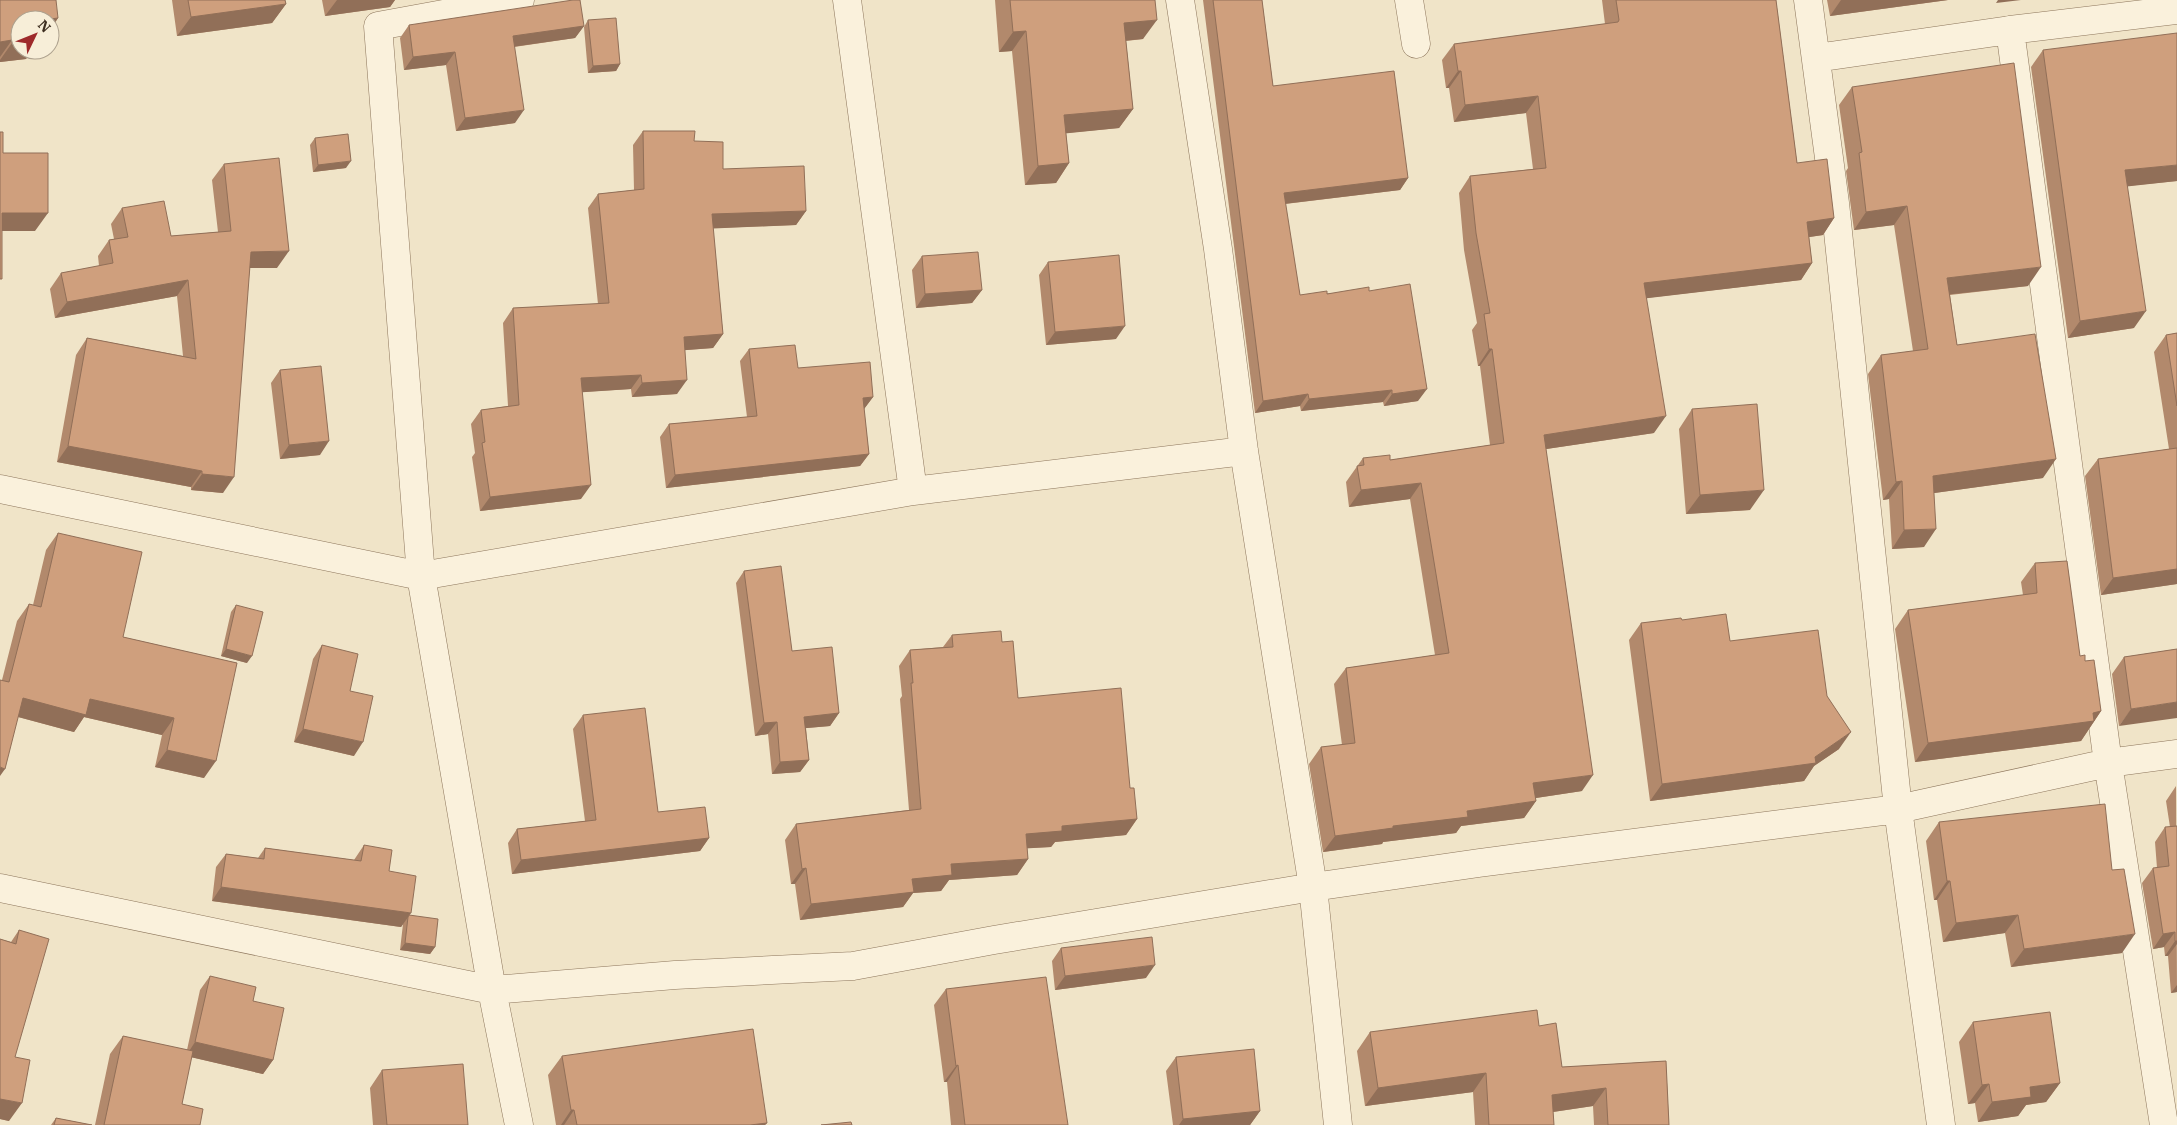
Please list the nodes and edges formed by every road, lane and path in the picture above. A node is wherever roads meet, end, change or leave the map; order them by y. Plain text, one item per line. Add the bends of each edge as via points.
1 (520, 0) edge
2 (847, 0) edge
3 (1180, 0) edge
4 (1409, 0) edge
5 (1808, 0) edge
6 (2172, 7) edge
7 (2010, 30) junction
8 (1416, 44) dead end
9 (1816, 58) junction
10 (1244, 451) junction
11 (0, 489) edge
12 (913, 491) junction
13 (421, 576) junction
14 (2177, 754) edge
15 (2108, 763) junction
16 (1898, 808) junction
17 (1313, 887) junction
18 (0, 888) edge
19 (492, 990) junction
20 (519, 1125) edge
21 (1338, 1125) edge
22 (1940, 1125) edge
23 (2164, 1125) edge

1 - 13 street via 378,26
2 - 12 street
3 - 10 street
4 - 8 street
5 - 9 street
6 - 7 street
7 - 9 street
7 - 15 street
9 - 16 street via 1835,203
10 - 12 street
10 - 17 street
11 - 13 street
12 - 13 street
13 - 19 street
14 - 15 street
15 - 16 street
15 - 23 street
16 - 17 street
16 - 22 street
17 - 19 street via 853,966 675,975
17 - 21 street
18 - 19 street
19 - 20 street

